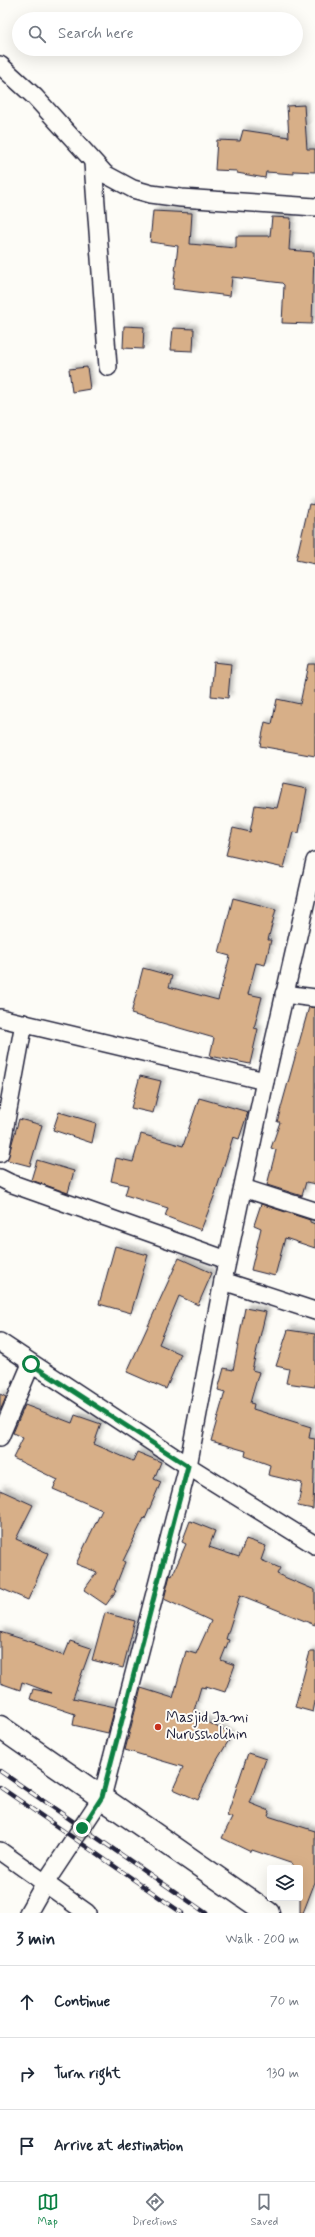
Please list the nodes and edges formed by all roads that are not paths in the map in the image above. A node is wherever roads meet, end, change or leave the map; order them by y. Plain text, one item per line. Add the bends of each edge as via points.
1 (0, 65) edge
2 (93, 163) junction
3 (315, 207) edge
4 (108, 367) dead end
5 (315, 860) edge
6 (284, 994) junction
7 (315, 998) edge
8 (0, 1018) edge
9 (24, 1024) junction
10 (265, 1081) junction
11 (0, 1153) edge
12 (0, 1178) edge
13 (243, 1188) junction
14 (315, 1212) edge
15 (227, 1260) junction
16 (223, 1281) junction
17 (315, 1311) edge
18 (0, 1342) edge
19 (31, 1364) junction
20 (0, 1437) edge
21 (188, 1466) junction
22 (315, 1545) edge
23 (0, 1727) edge
24 (102, 1797) junction
25 (0, 1851) edge
26 (45, 1883) junction
27 (28, 1913) edge
28 (87, 1913) edge
29 (268, 1913) edge

1 - 2 street via 35,97
2 - 3 street via 117,181 151,194
2 - 4 street
5 - 6 street
6 - 7 street
6 - 10 street
8 - 9 street
9 - 10 street
9 - 11 street
10 - 13 street
12 - 15 street
13 - 14 street
13 - 15 street
15 - 16 street
16 - 17 street
16 - 21 street
18 - 19 street
19 - 20 street
19 - 21 street
21 - 22 street
21 - 24 street
23 - 24 highway
24 - 26 street
24 - 29 highway
25 - 26 street
26 - 27 street
26 - 28 street

